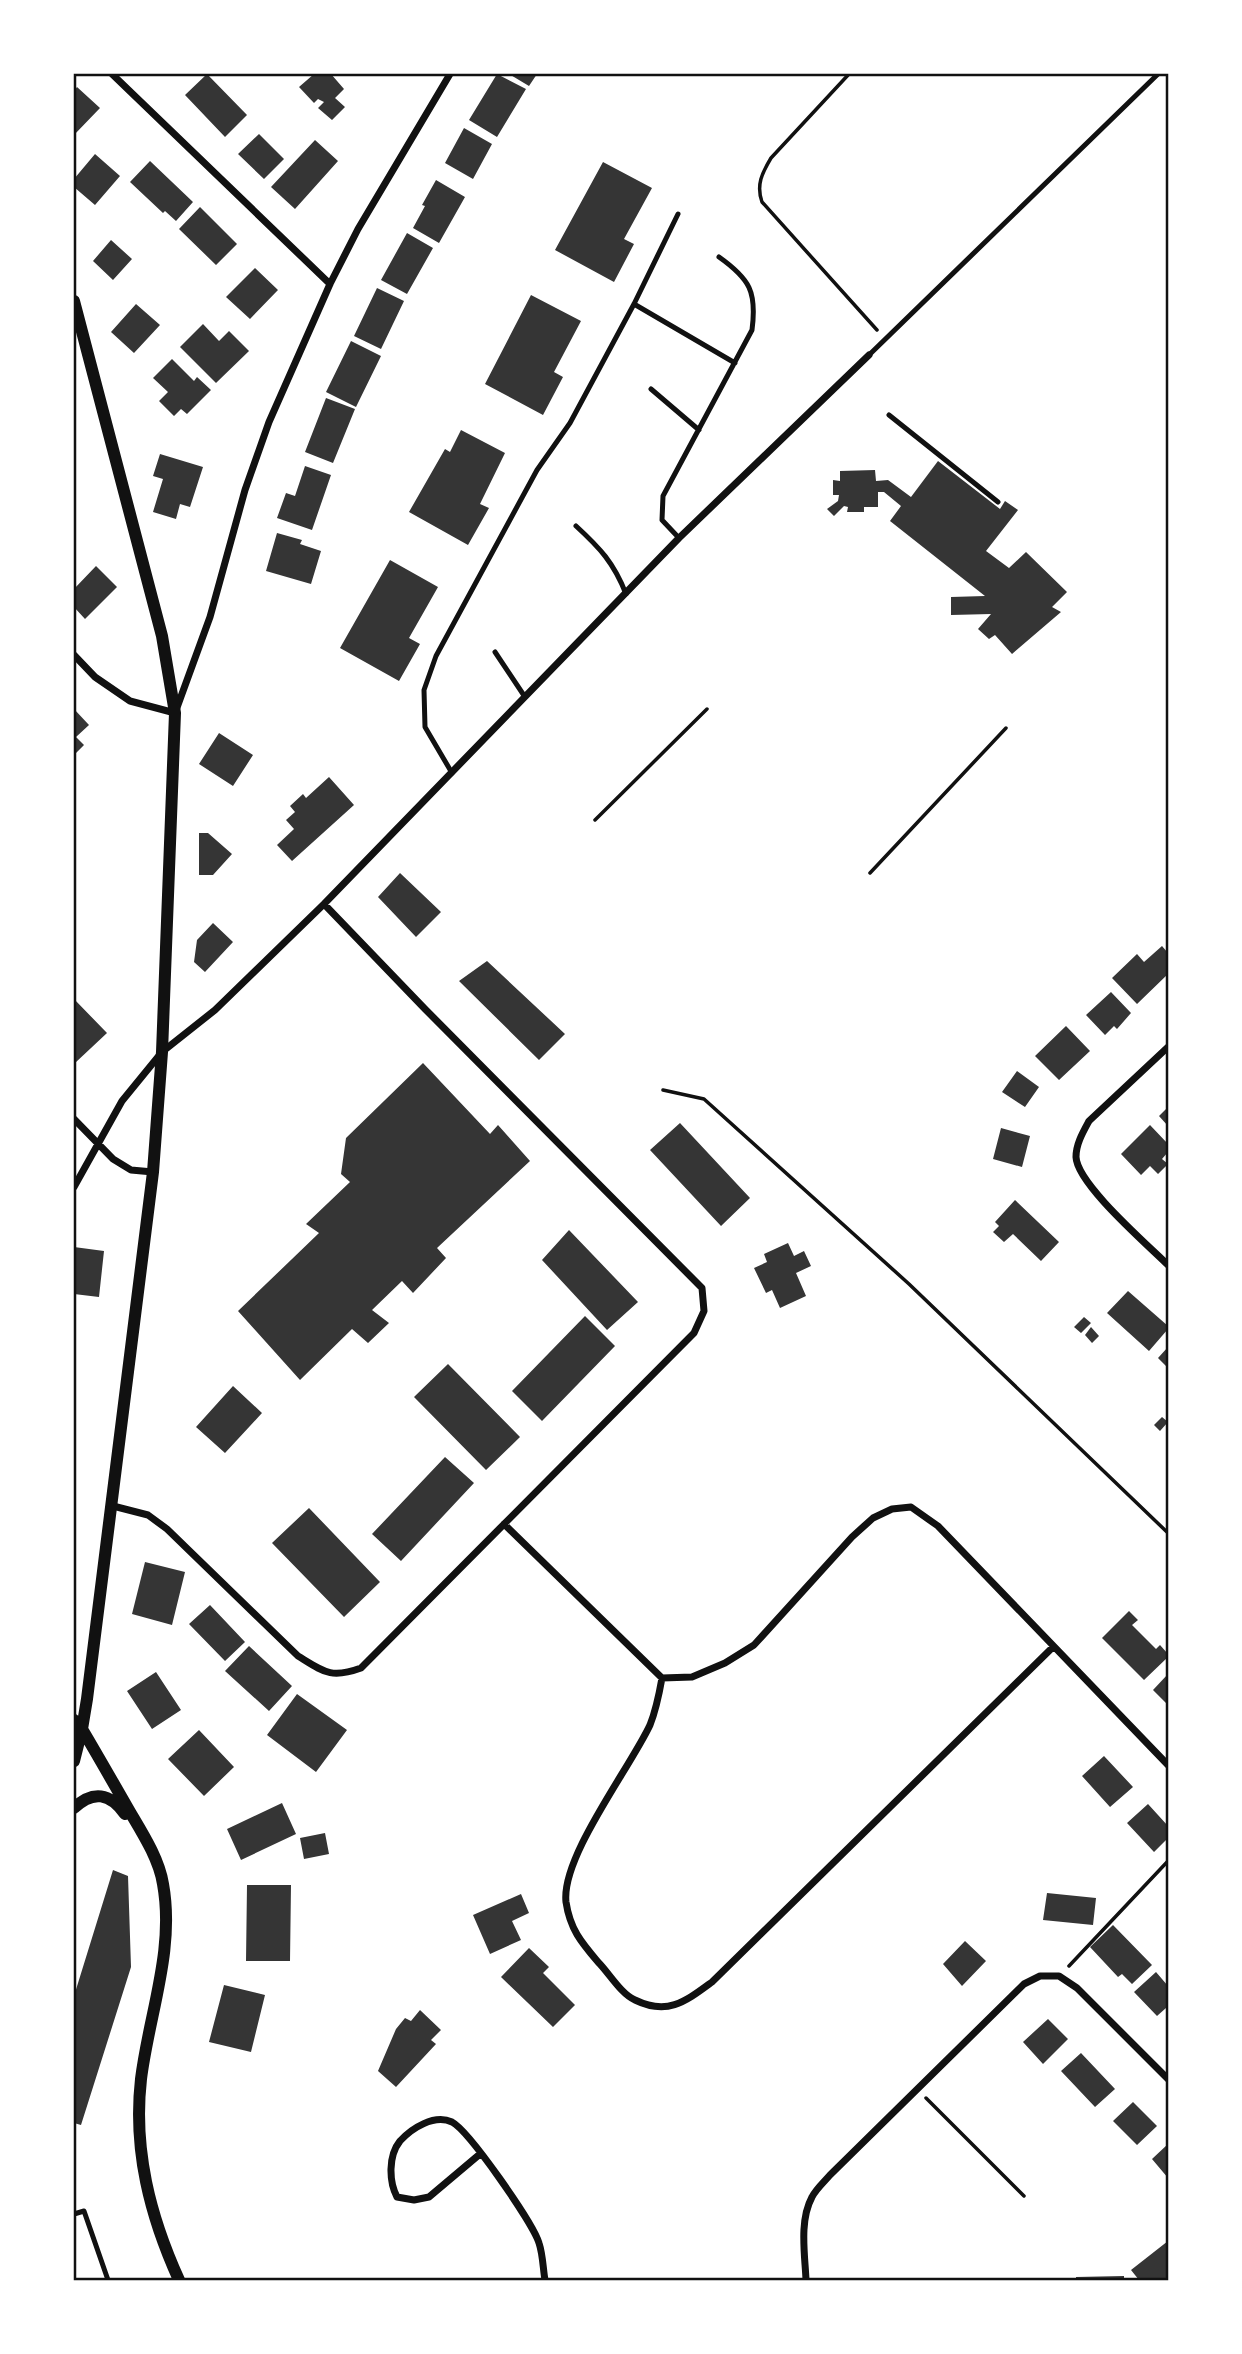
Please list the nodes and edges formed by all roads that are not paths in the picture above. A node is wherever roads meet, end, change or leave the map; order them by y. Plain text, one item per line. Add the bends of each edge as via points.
1 (112, 74) edge
2 (450, 74) edge
3 (1158, 74) edge
4 (678, 214) dead end
5 (719, 257) dead end
6 (330, 284) junction
7 (74, 301) edge
8 (634, 304) junction
9 (76, 317) edge
10 (869, 355) joint
11 (735, 363) junction
12 (651, 389) dead end
13 (889, 415) dead end
14 (699, 430) junction
15 (998, 502) dead end
16 (576, 526) dead end
17 (679, 538) junction
18 (626, 594) junction
19 (495, 652) dead end
20 (74, 655) edge
21 (525, 697) junction
22 (175, 713) junction
23 (452, 773) junction
24 (324, 904) junction
25 (1168, 1047) edge
26 (162, 1052) junction
27 (74, 1119) edge
28 (99, 1144) junction
29 (153, 1172) junction
30 (74, 1187) edge
31 (1168, 1265) edge
32 (113, 1506) junction
33 (504, 1524) junction
34 (1053, 1647) junction
35 (662, 1678) junction
36 (78, 1724) edge
37 (74, 1761) edge
38 (1168, 1765) edge
39 (74, 1808) edge
40 (149, 1846) junction
41 (1168, 2080) edge
42 (480, 2154) junction
43 (74, 2214) edge
44 (108, 2280) edge
45 (179, 2280) edge
46 (545, 2280) edge
47 (806, 2280) edge

1 - 6 street
2 - 6 street
3 - 10 lane
4 - 8 lane
5 - 11 lane via 740,272 752,291 752,330
6 - 22 street via 269,422 210,617
7 - 9 street
8 - 11 lane
8 - 23 lane via 436,656 424,690 425,727
9 - 22 street via 162,636
10 - 17 street
11 - 14 lane
12 - 14 lane
13 - 15 lane
14 - 17 lane via 663,496 662,520
16 - 18 lane via 617,570
17 - 18 street
18 - 21 street
19 - 21 lane
20 - 22 street via 95,677 130,701
21 - 23 street
22 - 26 street
23 - 24 street
24 - 26 street via 215,1010
24 - 33 street via 702,1288 704,1311 694,1332
25 - 31 street via 1089,1121 1076,1157 1080,1173 1094,1192
26 - 28 street via 122,1101
26 - 29 street
27 - 28 street
28 - 29 street via 131,1170
28 - 30 street
29 - 32 street
32 - 33 street via 148,1515 167,1529 298,1656 320,1670 341,1675 361,1668
32 - 36 street
33 - 35 street
34 - 35 street via 938,1526 911,1507 873,1518 852,1536 754,1645 692,1677
34 - 35 street via 712,1982 673,2007 632,1999 578,1939 566,1899 572,1870 591,1827 649,1726
34 - 38 street
36 - 37 street
36 - 40 street
39 - 40 street via 95,1795 111,1799
40 - 45 street via 163,1881 167,1919 141,2078 141,2159 151,2210
41 - 47 street via 1077,1988 1059,1976 1040,1976 1024,1984 812,2196 804,2235
42 - 42 street via 453,2123 426,2122 399,2142 391,2186 397,2197 429,2197
42 - 46 street via 539,2242
43 - 44 lane via 84,2211

